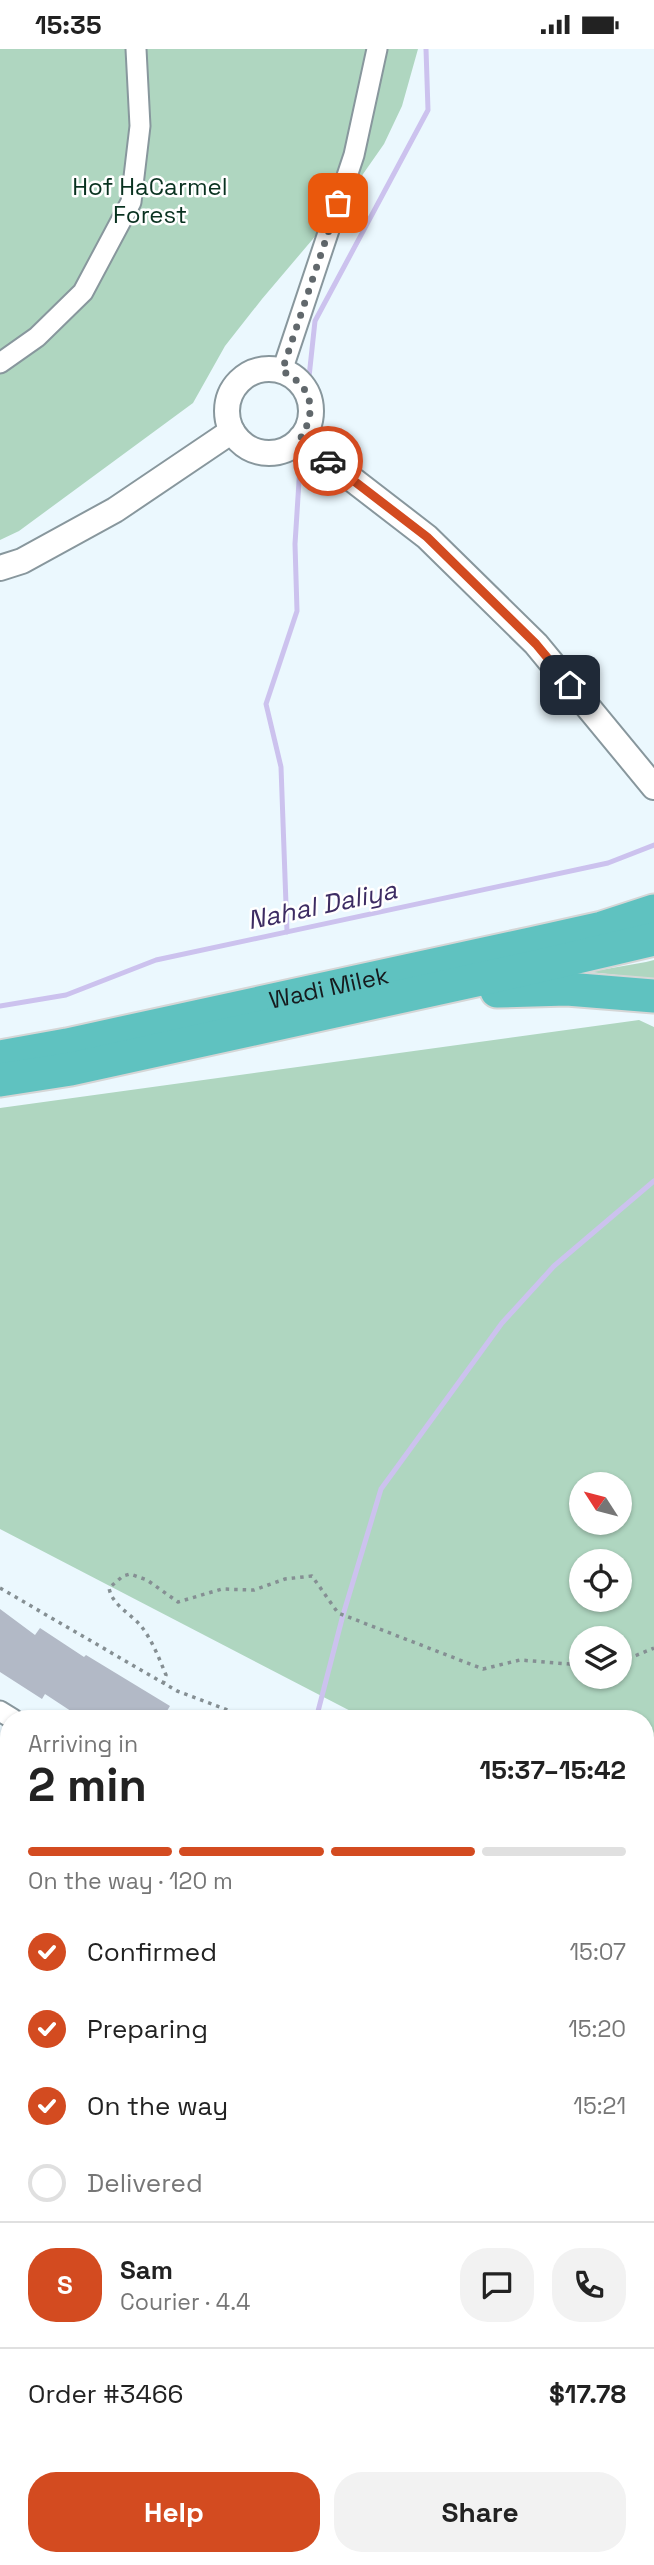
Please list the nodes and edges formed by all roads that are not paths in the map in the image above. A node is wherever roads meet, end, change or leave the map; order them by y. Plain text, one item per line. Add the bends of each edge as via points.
1 (136, 49) edge
2 (377, 49) edge
3 (0, 363) edge
4 (282, 371) junction
5 (232, 431) junction
6 (300, 439) junction
7 (0, 568) edge
8 (654, 787) edge
9 (654, 911) edge
10 (654, 939) edge
11 (654, 996) edge
12 (331, 1012) junction
13 (0, 1056) edge
14 (0, 1080) edge

1 - 3 street via 140,127 131,202 83,292 37,337
2 - 4 street via 354,155
4 - 5 street via 268,369 242,379 228,403
4 - 6 street via 304,387 309,400 308,427
5 - 6 street via 239,442 264,453 290,448
5 - 7 street via 115,510 22,561
6 - 8 street via 427,537 536,644
9 - 13 highway, Wadi Milek via 542,941
10 - 12 highway, Wadi Milek
11 - 12 highway via 567,989 480,992
12 - 14 highway, Wadi Milek via 71,1069

